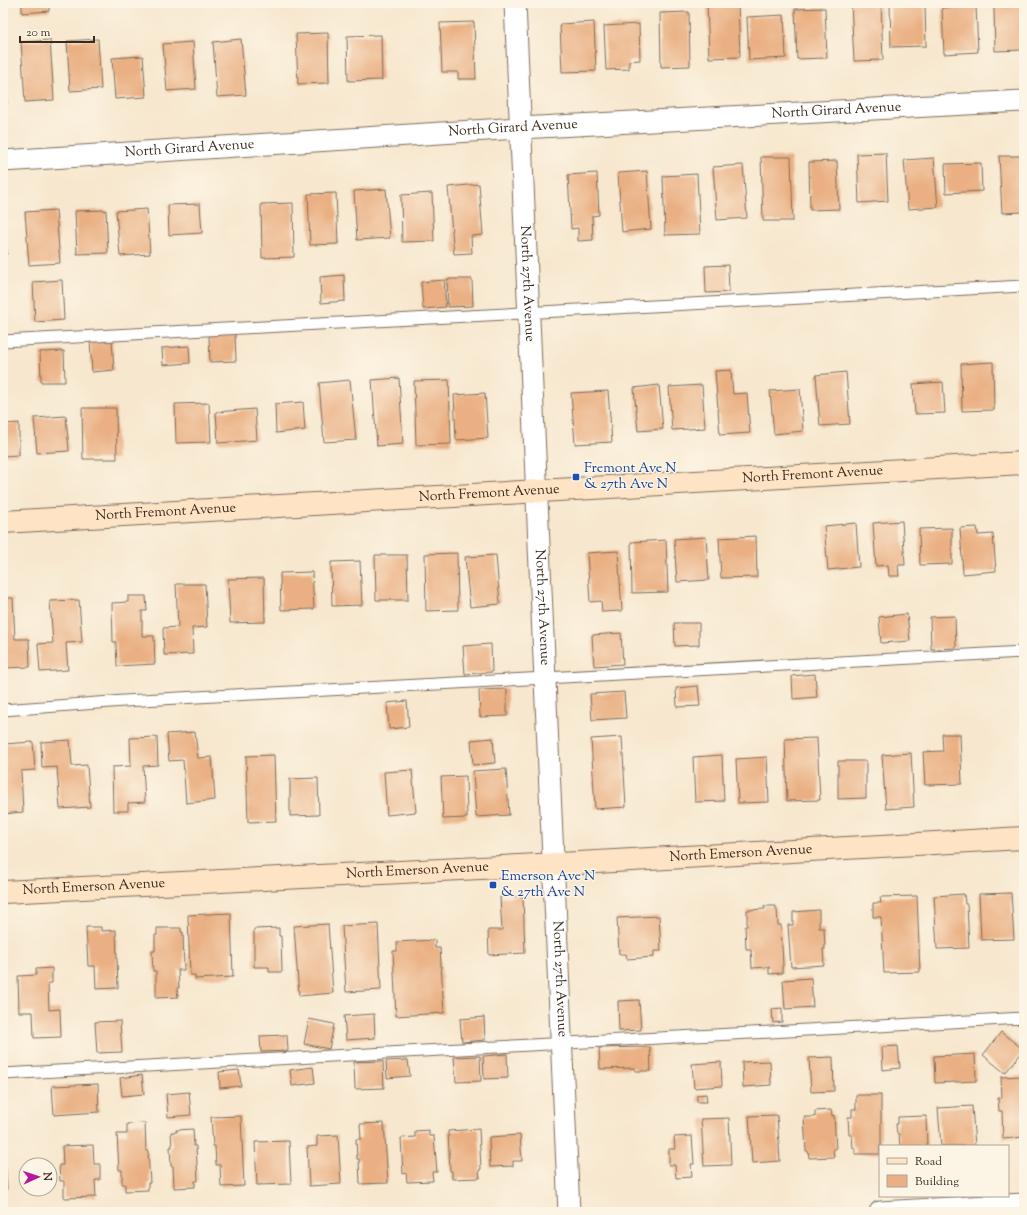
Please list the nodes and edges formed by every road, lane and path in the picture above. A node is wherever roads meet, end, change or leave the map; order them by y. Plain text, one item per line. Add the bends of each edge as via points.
1 (515, 3) edge
2 (1024, 102) edge
3 (520, 128) junction
4 (3, 161) edge
5 (1024, 286) edge
6 (528, 312) junction
7 (3, 341) edge
8 (1024, 463) edge
9 (537, 492) junction
10 (3, 522) edge
11 (1024, 652) edge
12 (545, 678) junction
13 (3, 710) edge
14 (1024, 838) edge
15 (554, 864) junction
16 (3, 892) edge
17 (1024, 1018) edge
18 (563, 1044) junction
19 (3, 1074) edge
20 (1024, 1204) edge
21 (569, 1212) edge
22 (880, 1212) edge

1 - 3 street, North 27th Avenue
2 - 3 street, North Girard Avenue
3 - 4 street, North Girard Avenue
3 - 6 street, North 27th Avenue
5 - 6 lane
6 - 7 lane
6 - 9 street, North 27th Avenue
8 - 9 street, North Fremont Avenue
9 - 10 street, North Fremont Avenue
9 - 12 street, North 27th Avenue
11 - 12 lane
12 - 13 lane
12 - 15 street, North 27th Avenue
14 - 15 street, North Emerson Avenue
15 - 16 street, North Emerson Avenue
15 - 18 street, North 27th Avenue
17 - 18 lane
18 - 19 lane
18 - 21 street, North 27th Avenue
20 - 22 street

